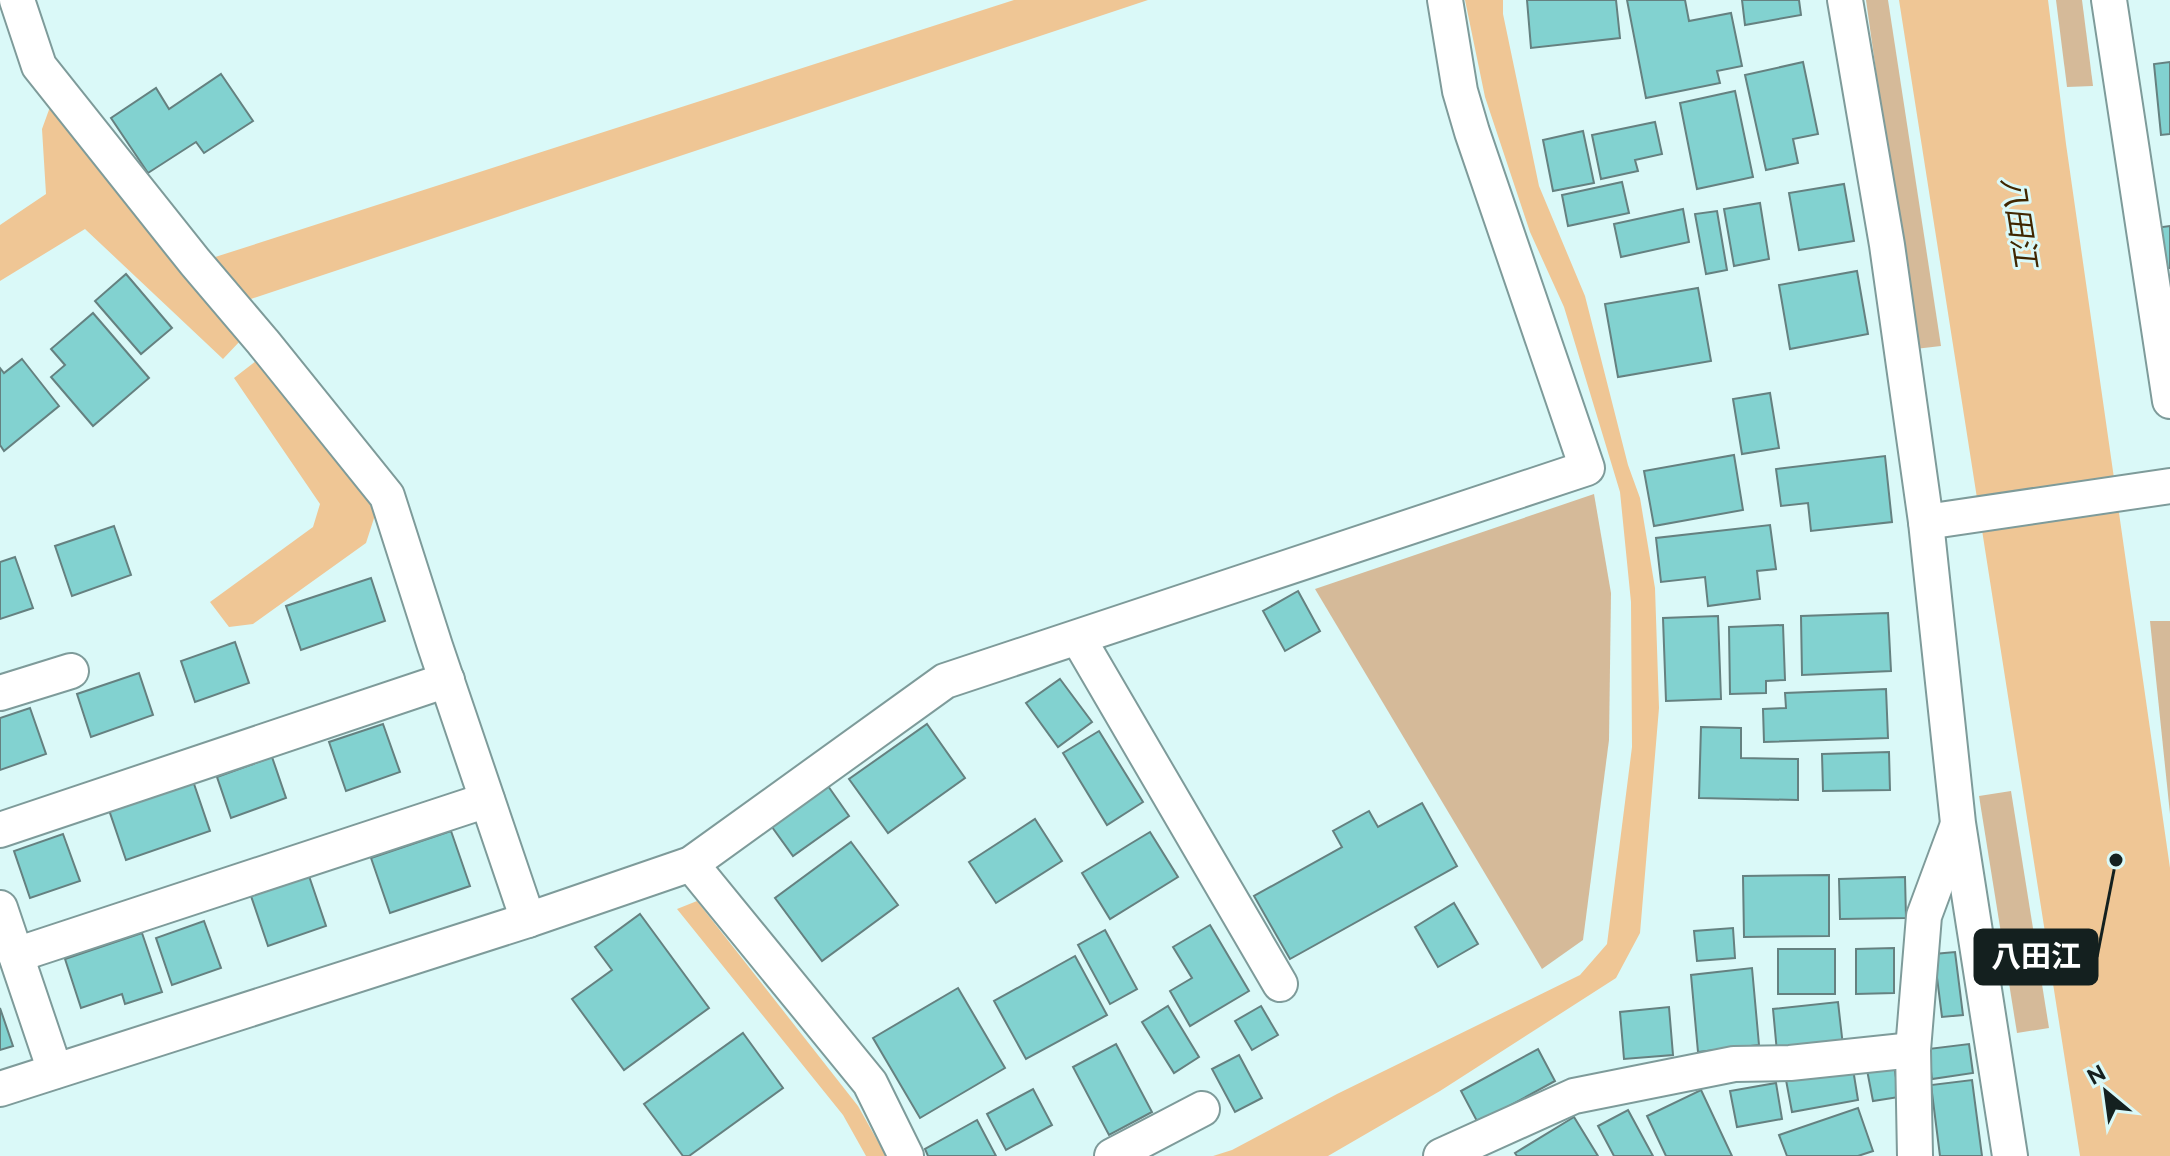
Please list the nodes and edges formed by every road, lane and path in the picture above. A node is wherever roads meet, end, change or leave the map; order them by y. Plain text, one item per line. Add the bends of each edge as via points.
1 (17, 0) edge
2 (1445, 0) edge
3 (1845, 0) edge
4 (2109, 0) edge
5 (2170, 401) edge
6 (2170, 486) edge
7 (1926, 522) junction
8 (1078, 638) junction
9 (71, 671) dead end
10 (447, 680) junction
11 (0, 693) edge
12 (487, 800) junction
13 (1958, 823) junction
14 (0, 830) edge
15 (691, 864) junction
16 (0, 908) edge
17 (528, 920) junction
18 (16, 955) junction
19 (1280, 984) dead end
20 (1913, 1050) junction
21 (55, 1071) junction
22 (0, 1089) edge
23 (1202, 1109) dead end
24 (1464, 1152) edge
25 (906, 1156) edge
26 (1112, 1156) edge
27 (1915, 1156) edge
28 (2010, 1156) edge

1 - 10 street via 39,66 387,496
2 - 8 street via 1472,132 1587,468
3 - 7 street
4 - 5 street
6 - 7 street
7 - 13 street
8 - 15 street via 945,681
8 - 19 street
9 - 11 street
10 - 12 street
10 - 14 street
12 - 17 street
12 - 18 street
13 - 20 street via 1924,916
13 - 28 street
15 - 17 street
15 - 25 street via 870,1083
16 - 18 street
17 - 21 street
18 - 21 street
20 - 24 street via 1734,1064 1574,1096
20 - 27 street
21 - 22 street
23 - 26 street

